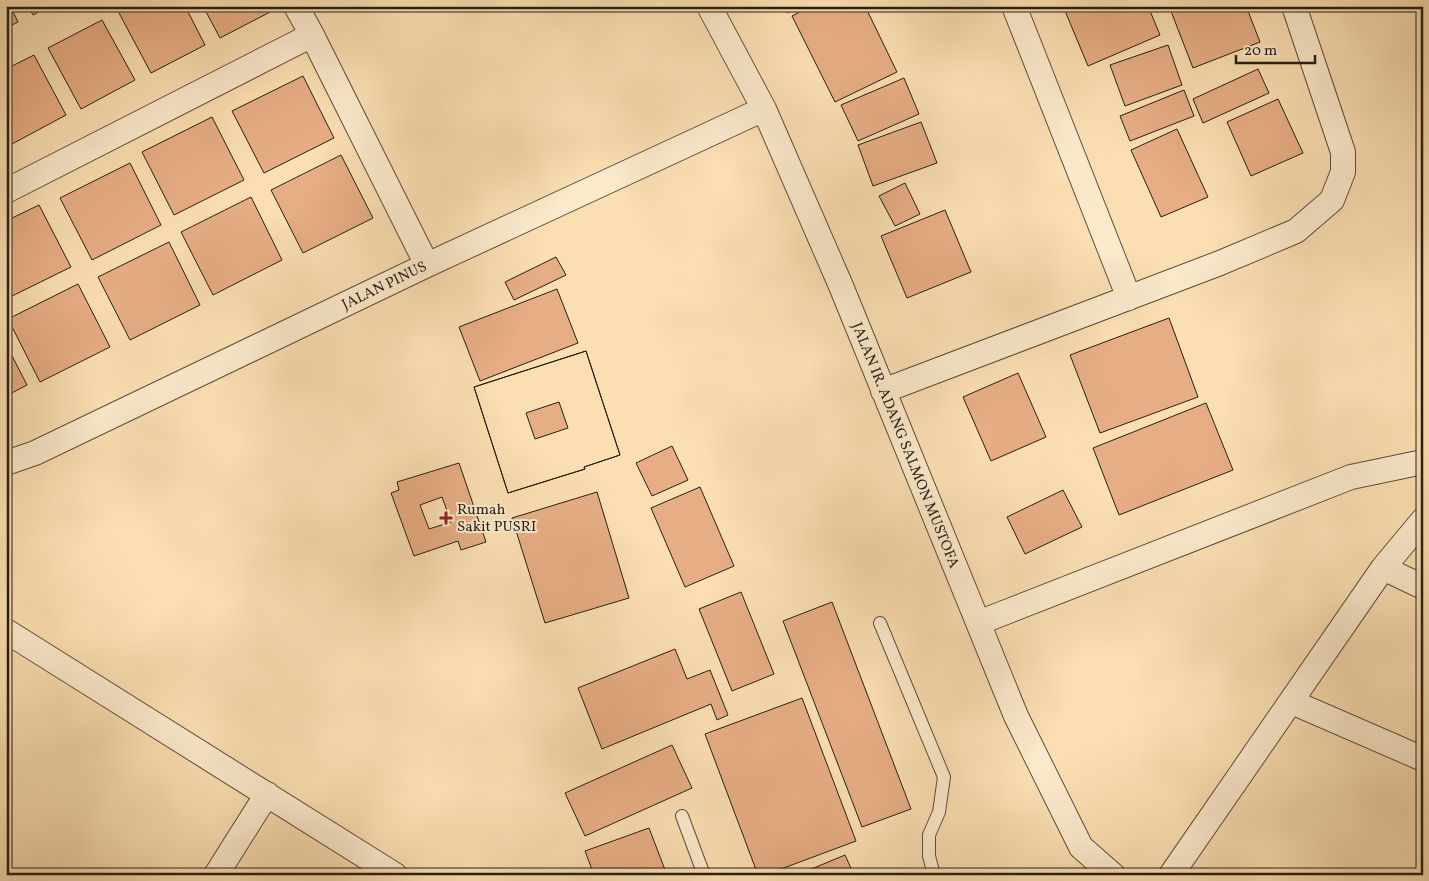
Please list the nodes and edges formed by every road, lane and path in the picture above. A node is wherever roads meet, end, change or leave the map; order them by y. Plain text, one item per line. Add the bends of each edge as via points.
1 (296, 6) edge
2 (709, 6) edge
3 (1014, 6) edge
4 (1294, 6) edge
5 (312, 35) junction
6 (764, 109) junction
7 (6, 191) edge
8 (427, 264) junction
9 (1129, 298) junction
10 (884, 391) junction
11 (1423, 462) edge
12 (6, 463) edge
13 (1423, 520) edge
14 (1383, 568) junction
15 (1423, 587) edge
16 (880, 622) dead end
17 (978, 623) junction
18 (6, 631) edge
19 (1292, 702) junction
20 (1423, 759) edge
21 (267, 794) junction
22 (682, 816) dead end
23 (216, 875) edge
24 (395, 875) edge
25 (704, 875) edge
26 (934, 875) edge
27 (1113, 875) edge
28 (1171, 875) edge

1 - 5 street
2 - 6 street, JALAN IR. ADANG SALMON MUSTOFA
3 - 9 street
4 - 9 street via 1344,152 1343,172 1332,200 1296,231
5 - 7 street
5 - 8 street
6 - 8 street, JALAN PINUS
6 - 10 street, JALAN IR. ADANG SALMON MUSTOFA
8 - 12 street, JALAN PINUS via 35,453
9 - 10 street
10 - 17 street, JALAN IR. ADANG SALMON MUSTOFA
11 - 17 street via 1351,477
13 - 14 street
14 - 15 street
14 - 19 street
16 - 26 lane via 944,777 939,812 929,835 929,856
17 - 27 street, JALAN IR. ADANG SALMON MUSTOFA via 1016,716 1081,847
18 - 21 street
19 - 20 street
19 - 28 street
21 - 23 street
21 - 24 street
22 - 25 lane

